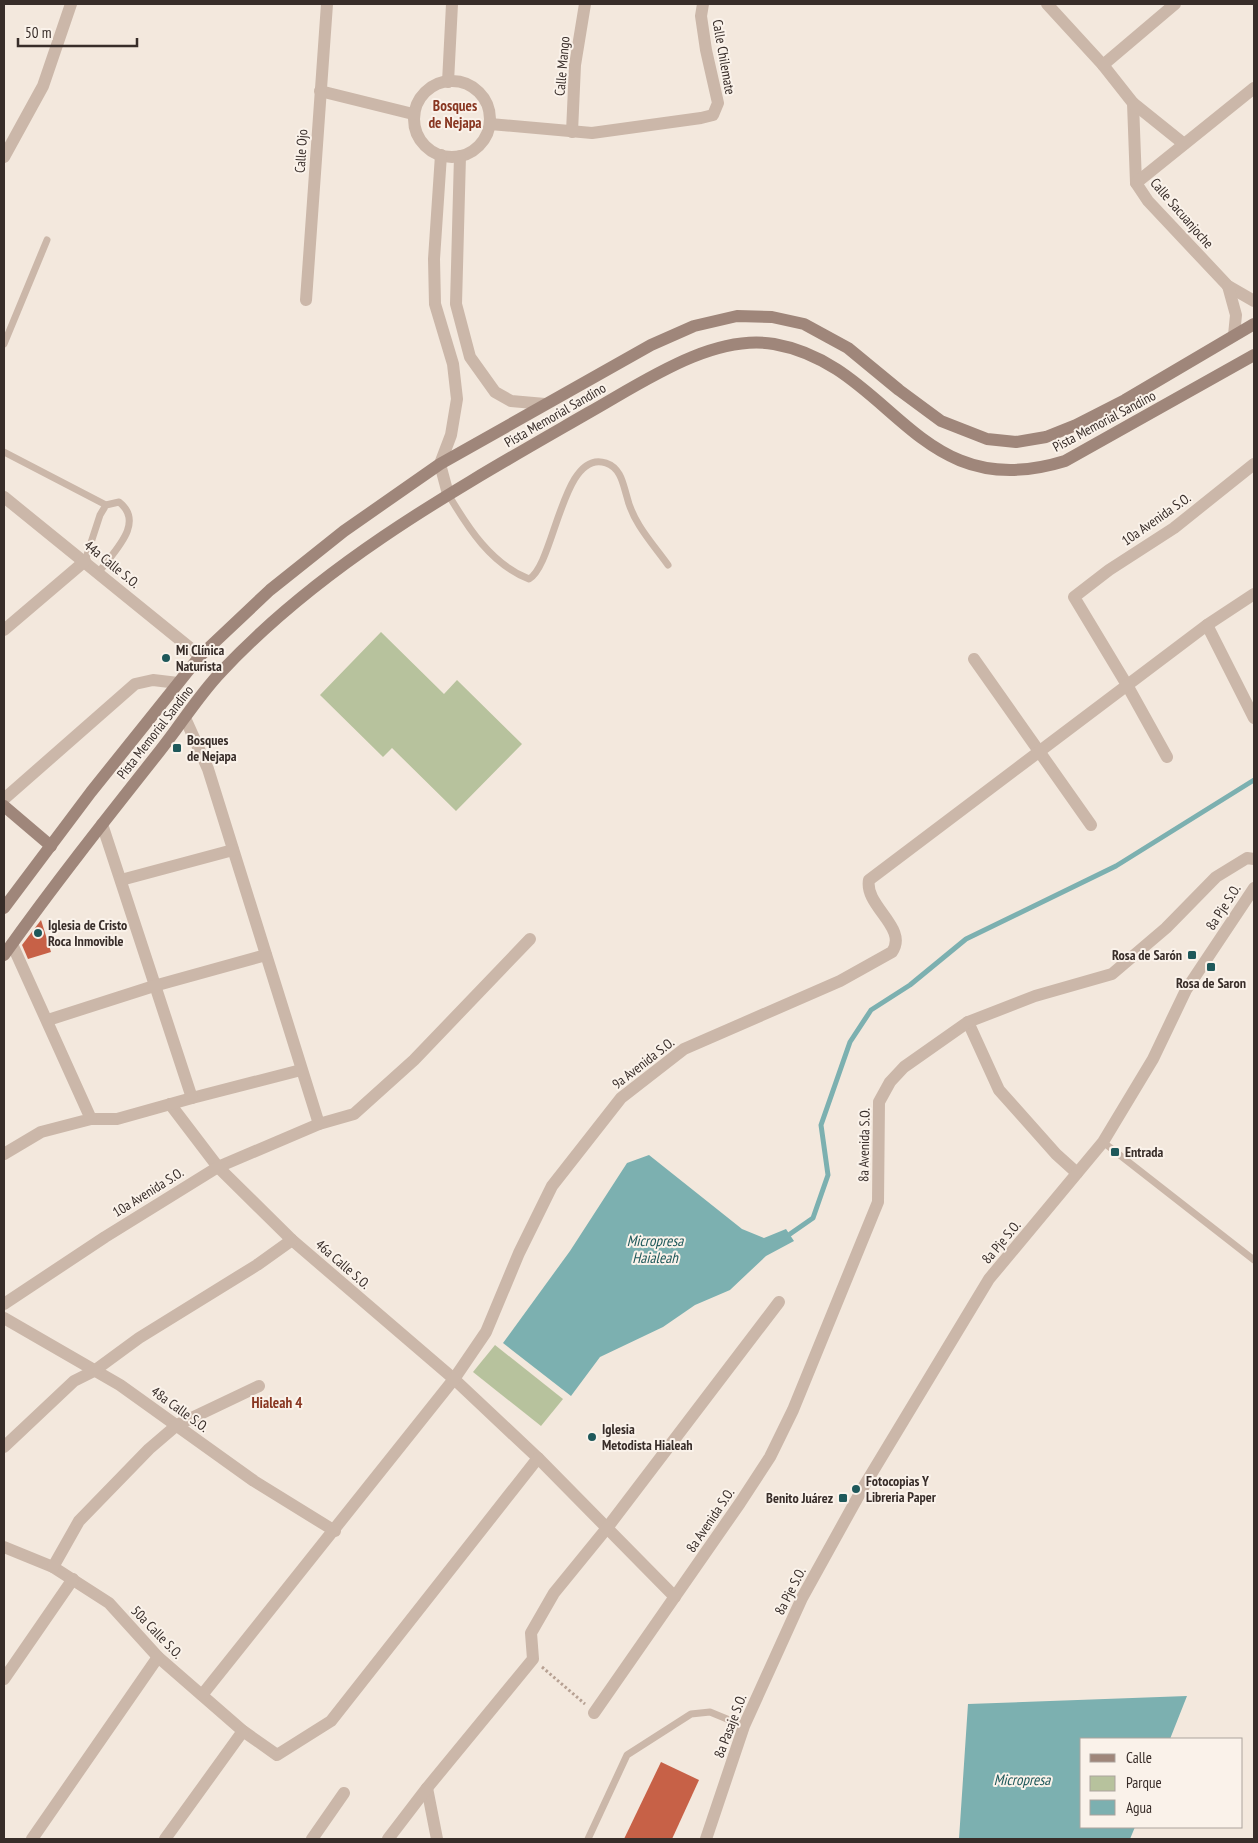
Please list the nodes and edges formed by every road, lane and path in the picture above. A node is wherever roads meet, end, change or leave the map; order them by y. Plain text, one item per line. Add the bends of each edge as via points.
1 (71, 4) edge
2 (327, 4) edge
3 (452, 4) edge
4 (585, 4) edge
5 (703, 4) edge
6 (1047, 4) edge
7 (1175, 4) edge
8 (1103, 65) junction
9 (448, 82) junction
10 (1254, 88) edge
11 (320, 91) junction
12 (1134, 103) junction
13 (413, 114) junction
14 (490, 124) junction
15 (572, 132) junction
16 (1184, 144) junction
17 (440, 155) junction
18 (460, 156) junction
19 (4, 157) edge
20 (1136, 183) junction
21 (47, 240) dead end
22 (1228, 286) junction
23 (306, 300) dead end
24 (1254, 301) edge
25 (1254, 324) edge
26 (1234, 336) junction
27 (4, 344) edge
28 (1254, 355) edge
29 (470, 357) junction
30 (454, 364) junction
31 (545, 404) junction
32 (4, 452) edge
33 (440, 464) junction
34 (1254, 464) edge
35 (448, 494) junction
36 (4, 497) edge
37 (106, 505) junction
38 (85, 561) junction
39 (668, 566) dead end
40 (99, 572) junction
41 (1254, 594) edge
42 (1207, 625) junction
43 (4, 630) edge
44 (200, 656) junction
45 (974, 659) dead end
46 (178, 683) junction
47 (1127, 685) junction
48 (185, 718) junction
49 (1254, 718) edge
50 (1040, 754) junction
51 (1167, 756) dead end
52 (4, 799) edge
53 (4, 806) edge
54 (102, 824) junction
55 (1091, 825) dead end
56 (51, 846) junction
57 (233, 850) junction
58 (1254, 859) edge
59 (121, 880) junction
60 (1254, 888) edge
61 (4, 908) edge
62 (530, 939) dead end
63 (12, 944) junction
64 (4, 955) edge
65 (266, 955) junction
66 (154, 986) junction
67 (48, 1020) junction
68 (968, 1022) junction
69 (301, 1070) junction
70 (192, 1098) junction
71 (170, 1104) junction
72 (91, 1119) junction
73 (319, 1124) junction
74 (1103, 1142) junction
75 (4, 1154) edge
76 (218, 1167) junction
77 (1077, 1173) junction
78 (292, 1240) junction
79 (1254, 1260) edge
80 (779, 1302) dead end
81 (4, 1304) edge
82 (4, 1318) edge
83 (94, 1371) junction
84 (454, 1379) junction
85 (259, 1386) dead end
86 (177, 1425) junction
87 (4, 1447) edge
88 (538, 1458) junction
89 (607, 1528) junction
90 (335, 1531) junction
91 (4, 1547) edge
92 (53, 1567) junction
93 (73, 1579) junction
94 (675, 1597) junction
95 (789, 1627) joint
96 (158, 1657) junction
97 (533, 1659) junction
98 (4, 1679) edge
99 (202, 1695) junction
100 (594, 1713) joint
101 (744, 1726) junction
102 (244, 1730) junction
103 (427, 1788) junction
104 (344, 1793) dead end
105 (32, 1839) edge
106 (165, 1839) edge
107 (312, 1839) edge
108 (388, 1839) edge
109 (437, 1839) edge
110 (588, 1839) edge
111 (706, 1839) edge

1 - 19 street via 44,86
2 - 11 street, Calle Ojo
3 - 9 street
4 - 15 street, Calle Mango via 575,65
5 - 15 street, Calle Chilemate via 701,16 706,50 718,103 713,114 592,133
6 - 8 street
7 - 8 street
8 - 12 street
9 - 13 street via 436,83 421,96
9 - 14 street via 456,81 475,88 487,104
10 - 16 street
11 - 13 street
11 - 23 street, Calle Ojo
12 - 16 street
12 - 20 street, Calle Sacuanjoche
13 - 17 street via 416,134 428,150
14 - 15 street
14 - 18 street via 483,142 467,155
16 - 20 street
17 - 18 street
17 - 30 street via 434,259 435,304
18 - 29 street via 456,304
20 - 22 street, Calle Sacuanjoche via 1148,201
21 - 27 lane
22 - 24 street, Calle Sacuanjoche
22 - 26 street, Calle Sacuanjoche via 1236,315
25 - 26 main road, Pista Memorial Sandino
26 - 31 main road, Pista Memorial Sandino via 1076,425 1046,438 1016,442 987,439 941,421 848,348 804,324 772,317 737,316 694,326 652,345
28 - 35 main road, Pista Memorial Sandino via 1065,461 1038,470 1012,471 989,470 964,463 933,447 829,365 799,350 770,343 738,343 691,357 653,376
29 - 30 street
29 - 31 street via 495,392 511,401
30 - 33 street via 457,398 451,435
31 - 33 main road, Pista Memorial Sandino
32 - 37 lane
33 - 35 street
33 - 44 main road, Pista Memorial Sandino via 344,531 270,590
34 - 47 street, 10a Avenida S.O. via 1174,528 1108,570 1074,597
35 - 39 lane via 462,518 493,556 515,574 529,579 535,575 568,490 579,473 592,464 607,463 622,477 632,514
35 - 48 main road, Pista Memorial Sandino via 361,550 287,610 220,673
36 - 38 street, 44a Calle S.O.
37 - 38 lane
37 - 40 lane via 119,502 131,516 125,538
38 - 40 street, 44a Calle S.O.
38 - 43 street
40 - 44 street, 44a Calle S.O.
41 - 42 street
42 - 47 street
42 - 49 street
44 - 46 main road, Pista Memorial Sandino
45 - 50 street
46 - 52 street via 153,680 135,684
46 - 56 main road, Pista Memorial Sandino
47 - 50 street
47 - 51 street
48 - 54 main road, Pista Memorial Sandino
48 - 57 street via 208,769
50 - 55 street
50 - 84 street, 9a Avenida S.O. via 870,880 870,896 896,938 892,952 840,981 684,1049 621,1098 552,1186 518,1253 486,1332
53 - 56 main road
54 - 59 street
54 - 63 main road, Pista Memorial Sandino
56 - 61 main road, Pista Memorial Sandino
57 - 59 street
57 - 65 street
58 - 68 street, 8a Avenida S.O. via 1247,858 1216,877 1166,928 1112,974 1035,996
59 - 66 street
60 - 74 street, 8a Pje S.O. via 1186,990 1153,1060
62 - 73 street, 10a Avenida S.O. via 414,1060 354,1114
63 - 64 main road, Pista Memorial Sandino
63 - 67 street
65 - 66 street
65 - 69 street
66 - 67 street
66 - 70 street
67 - 72 street
68 - 77 street via 999,1090
68 - 94 street, 8a Avenida S.O. via 904,1067 890,1082 880,1102 878,1202 871,1224 770,1457
69 - 70 street
69 - 73 street
70 - 71 street
71 - 72 street via 117,1119
71 - 76 street, 46a Calle S.O.
72 - 75 street via 41,1132
73 - 76 street, 10a Avenida S.O.
74 - 77 street, 8a Pje S.O.
74 - 79 lane
76 - 78 street, 46a Calle S.O.
76 - 81 street, 10a Avenida S.O.
77 - 95 street, 8a Pje S.O. via 989,1279 864,1486
78 - 83 street via 139,1338
78 - 84 street, 46a Calle S.O.
80 - 89 street
82 - 83 street, 48a Calle S.O.
83 - 86 street, 48a Calle S.O.
83 - 87 street via 74,1381
84 - 88 street, 46a Calle S.O.
84 - 90 street, 9a Avenida S.O.
85 - 86 street
86 - 90 street, 48a Calle S.O. via 254,1481
86 - 92 street via 79,1520
88 - 89 street, 46a Calle S.O.
88 - 102 street, 50a Calle S.O. via 331,1721 277,1755
89 - 94 street, 46a Calle S.O.
89 - 97 street via 554,1593 531,1633
90 - 99 street, 9a Avenida S.O.
91 - 92 street, 50a Calle S.O.
92 - 93 street, 50a Calle S.O.
93 - 96 street, 50a Calle S.O. via 109,1603
93 - 98 street
94 - 100 street, 8a Avenida S.O.
95 - 101 street, 8a Pasaje S.O.
96 - 99 street, 50a Calle S.O.
96 - 105 street
97 - 100 path
97 - 103 street
99 - 102 street, 50a Calle S.O.
101 - 110 lane via 710,1712 691,1714 627,1756
101 - 111 street, 8a Pasaje S.O.
102 - 106 street
103 - 108 street
103 - 109 street
104 - 107 street

